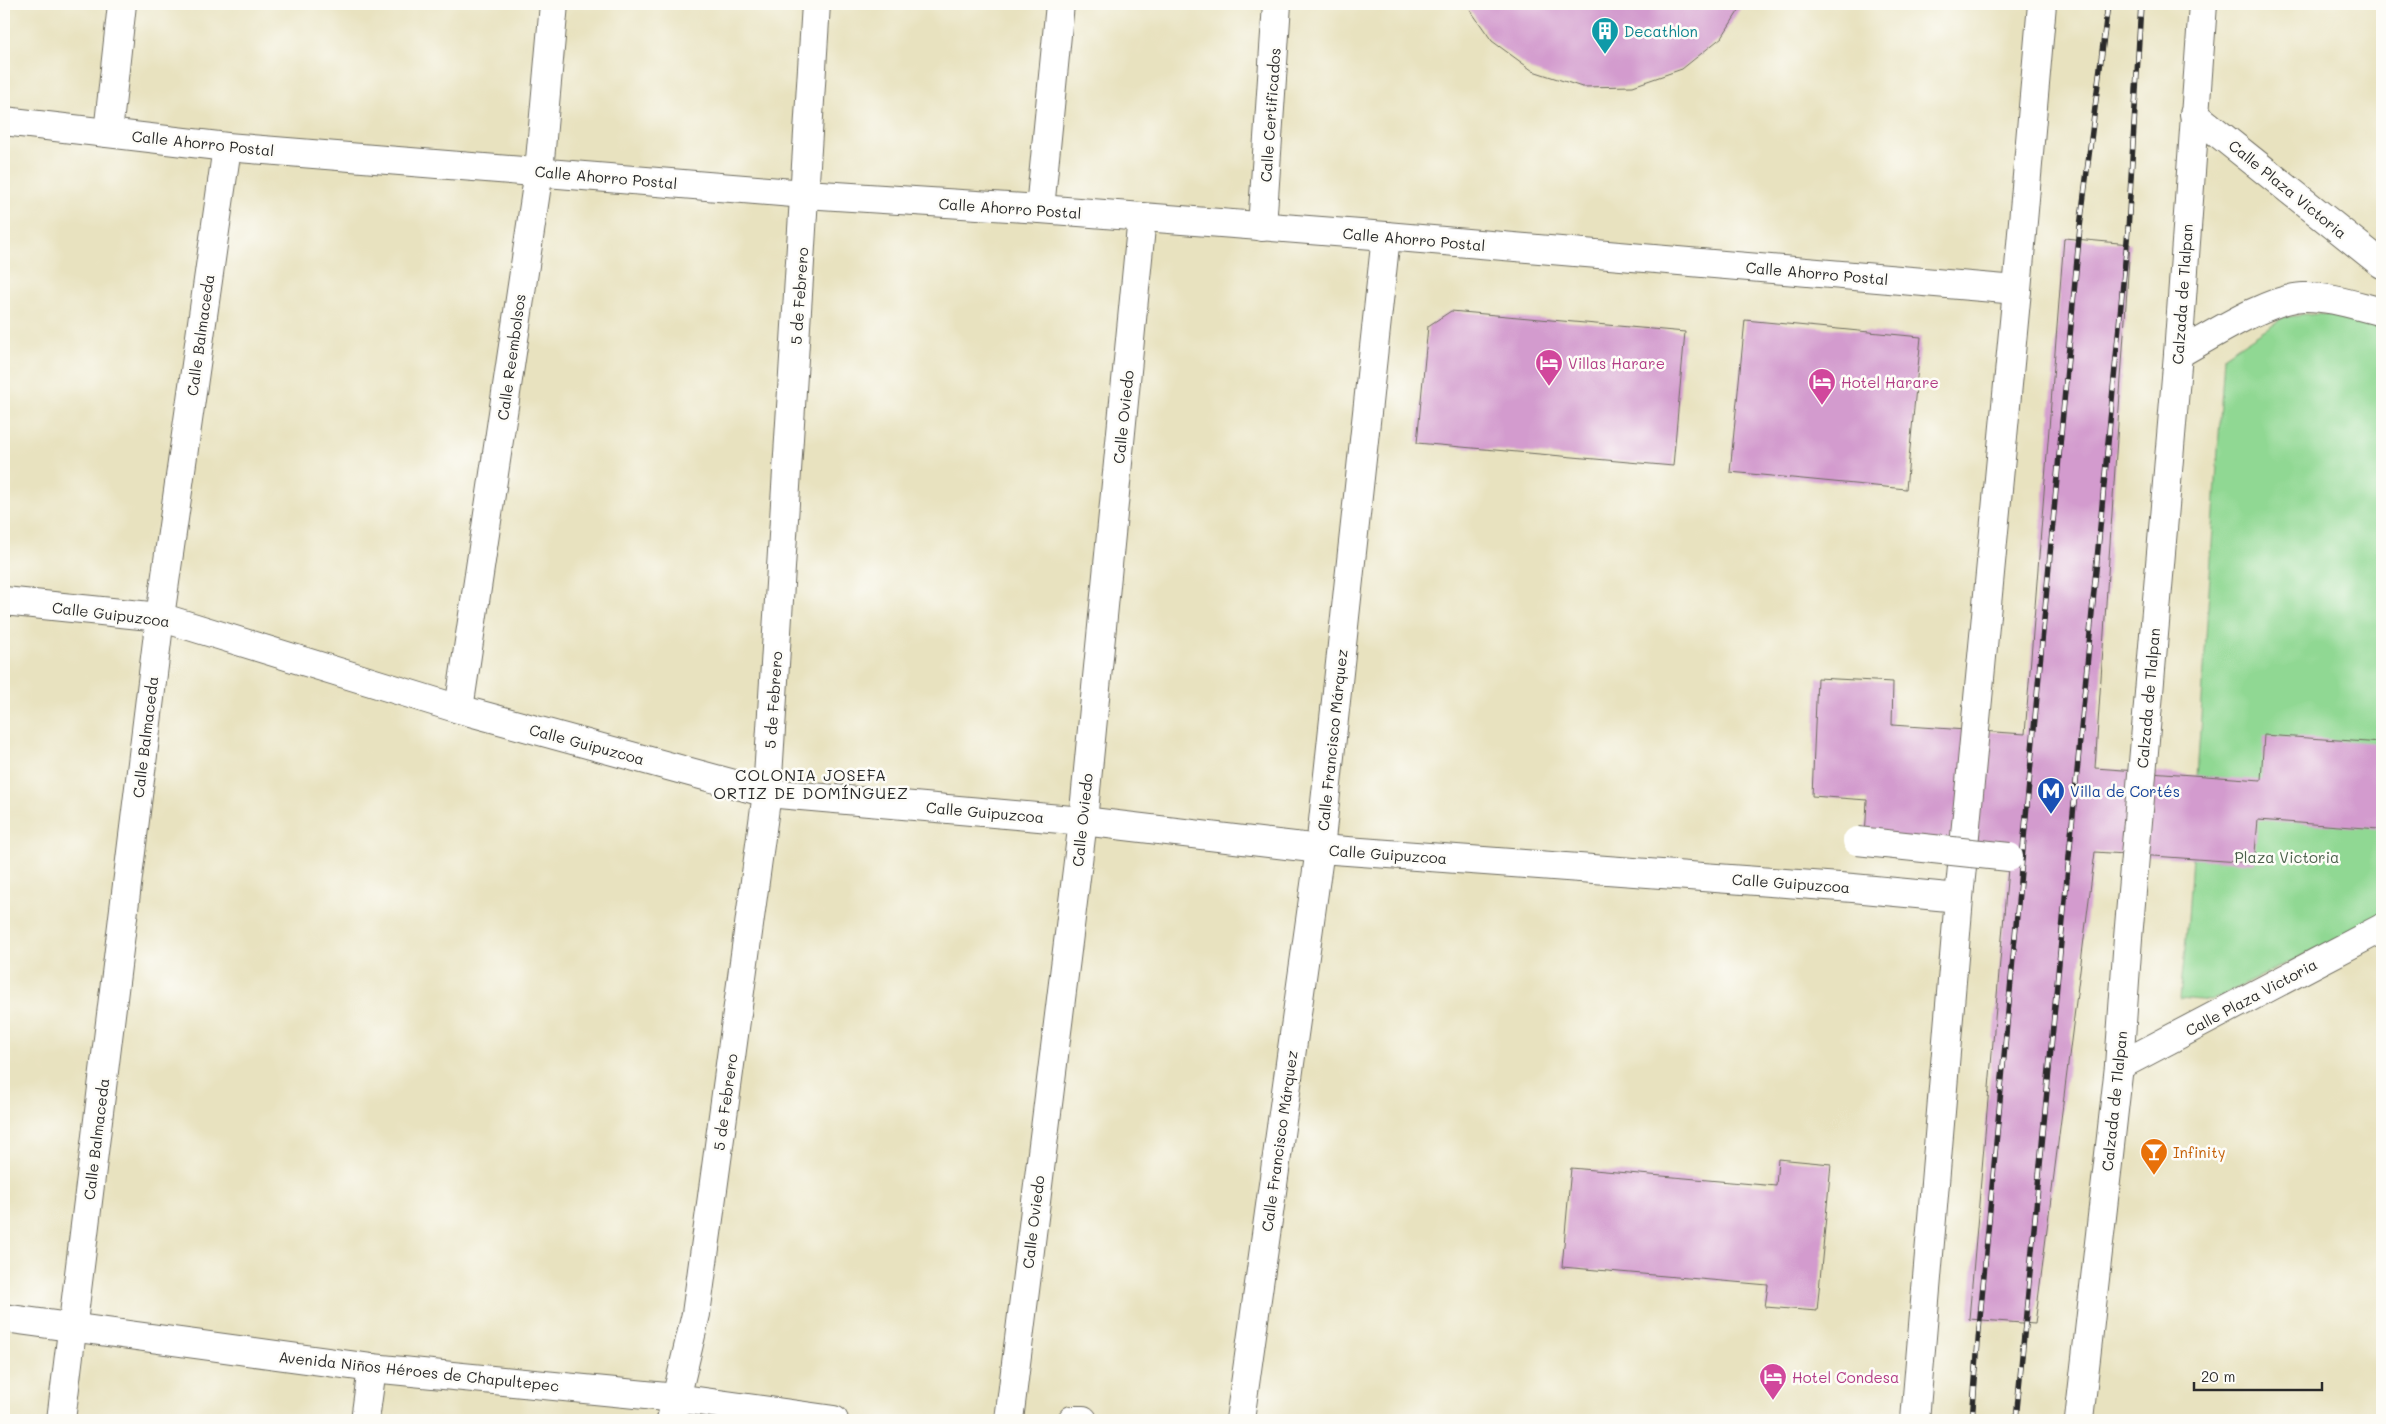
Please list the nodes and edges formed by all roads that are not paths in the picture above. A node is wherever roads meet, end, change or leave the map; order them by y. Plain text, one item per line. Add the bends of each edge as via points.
1 (122, 4) edge
2 (554, 4) edge
3 (816, 4) edge
4 (1060, 4) edge
5 (1277, 4) edge
6 (2042, 4) edge
7 (2203, 4) edge
8 (2194, 114) junction
9 (4, 121) edge
10 (108, 133) junction
11 (227, 147) junction
12 (539, 171) junction
13 (805, 194) junction
14 (1040, 209) junction
15 (1142, 217) junction
16 (1262, 227) junction
17 (1386, 236) junction
18 (2382, 264) edge
19 (2017, 290) junction
20 (2382, 312) edge
21 (2178, 354) junction
22 (4, 601) edge
23 (160, 617) junction
24 (459, 709) junction
25 (767, 793) junction
26 (1083, 820) junction
27 (1857, 841) dead end
28 (1320, 849) junction
29 (2009, 856) dead end
30 (1959, 898) junction
31 (2382, 928) edge
32 (2119, 1066) junction
33 (4, 1318) edge
34 (73, 1328) junction
35 (372, 1368) junction
36 (673, 1409) edge
37 (61, 1420) edge
38 (365, 1420) edge
39 (834, 1420) edge
40 (1009, 1420) edge
41 (1072, 1420) edge
42 (1083, 1420) edge
43 (1240, 1420) edge
44 (1915, 1420) edge
45 (2079, 1420) edge

1 - 10 main road
2 - 12 main road, Calle Reembolsos
3 - 13 main road, 5 de Febrero
4 - 14 main road
5 - 16 main road, Calle Certificados
6 - 19 main road
7 - 8 main road, Calzada de Tlalpan
8 - 18 main road, Calle Plaza Victoria
8 - 21 main road, Calzada de Tlalpan
9 - 10 main road, Calle Ahorro Postal
10 - 11 main road, Calle Ahorro Postal
11 - 12 main road, Calle Ahorro Postal
11 - 23 main road, Calle Balmaceda
12 - 13 main road, Calle Ahorro Postal
12 - 24 main road, Calle Reembolsos
13 - 14 main road, Calle Ahorro Postal
13 - 25 main road, 5 de Febrero
14 - 15 main road, Calle Ahorro Postal
15 - 16 main road, Calle Ahorro Postal
15 - 26 main road, Calle Oviedo
16 - 17 main road, Calle Ahorro Postal
17 - 19 main road, Calle Ahorro Postal
17 - 28 main road, Calle Francisco Márquez
19 - 30 main road
20 - 21 main road via 2303,297 2271,305
21 - 32 main road, Calzada de Tlalpan
22 - 23 main road, Calle Guipuzcoa
23 - 24 main road, Calle Guipuzcoa
23 - 34 main road, Calle Balmaceda
24 - 25 main road, Calle Guipuzcoa
25 - 26 main road, Calle Guipuzcoa
25 - 36 main road, 5 de Febrero via 696,1314
26 - 28 main road, Calle Guipuzcoa
26 - 40 main road, Calle Oviedo
27 - 29 main road, bridge
28 - 30 main road, Calle Guipuzcoa
28 - 43 main road, Calle Francisco Márquez
30 - 44 main road
31 - 32 main road, Calle Plaza Victoria
32 - 45 main road, Calzada de Tlalpan
33 - 34 main road, Avenida Niños Héroes de Chapultepec
34 - 35 main road, Avenida Niños Héroes de Chapultepec
34 - 37 main road, Calle Balmaceda
35 - 36 main road, Avenida Niños Héroes de Chapultepec
35 - 38 main road
36 - 39 main road, Avenida Niños Héroes de Chapultepec
41 - 42 main road

